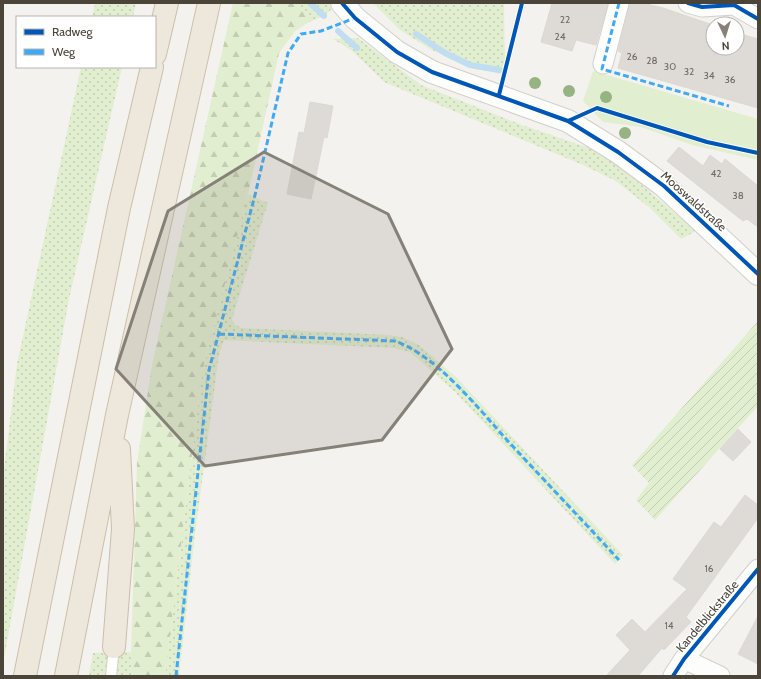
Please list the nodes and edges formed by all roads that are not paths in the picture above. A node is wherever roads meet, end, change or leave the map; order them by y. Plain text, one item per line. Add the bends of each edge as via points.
1 (167, 3) edge
2 (208, 3) edge
3 (342, 3) edge
4 (619, 3) edge
5 (688, 3) edge
6 (733, 4) edge
7 (758, 19) edge
8 (156, 50) edge
9 (603, 64) dead end
10 (152, 68) edge
11 (758, 274) edge
12 (117, 416) junction
13 (758, 570) edge
14 (114, 647) joint
15 (684, 659) junction
16 (25, 676) edge
17 (66, 676) edge
18 (111, 676) edge
19 (673, 676) edge
20 (720, 676) edge

1 - 8 highway
2 - 12 highway
3 - 11 street, Mooswaldstraße via 355,18 396,52 432,72 568,121 618,152 664,186
4 - 9 street
5 - 6 street via 702,7
6 - 7 street
10 - 16 highway via 119,208
12 - 14 highway via 123,529
12 - 17 highway
13 - 15 street, Kandelblickstraße
14 - 18 lane
15 - 19 street, Kandelblickstraße
15 - 20 street, Kandelblickstraße

